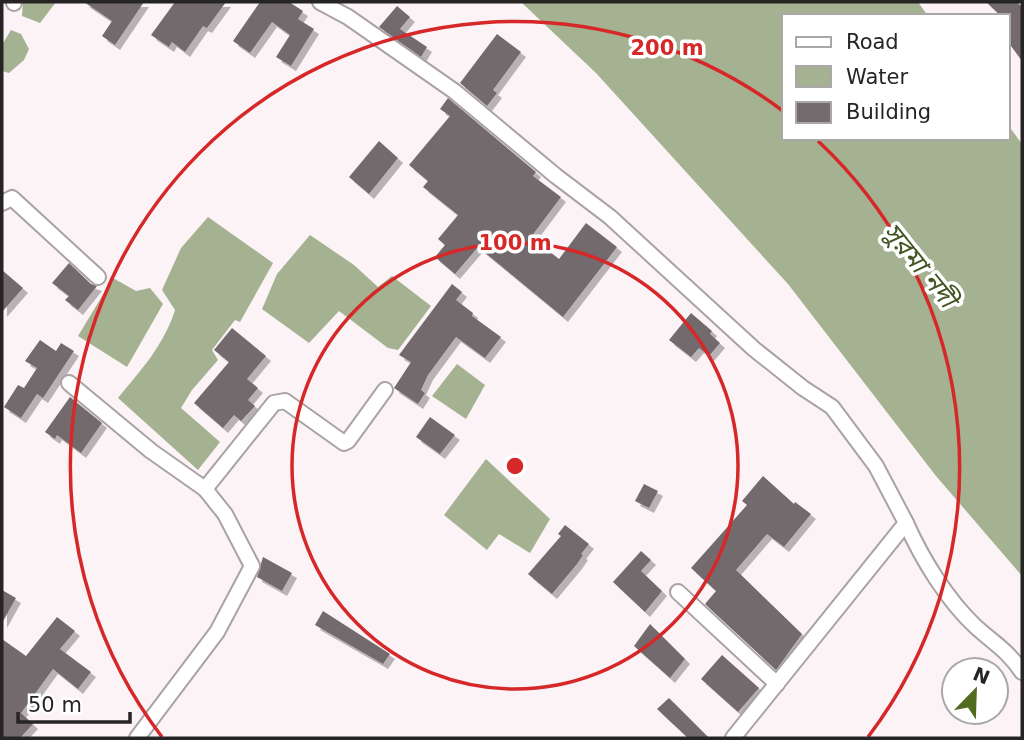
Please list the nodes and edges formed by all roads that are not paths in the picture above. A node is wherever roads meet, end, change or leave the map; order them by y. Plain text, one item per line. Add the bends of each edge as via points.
1 (320, 2) edge
2 (2, 203) edge
3 (98, 277) dead end
4 (69, 383) dead end
5 (385, 390) dead end
6 (205, 489) junction
7 (906, 523) junction
8 (678, 592) dead end
9 (1022, 672) edge
10 (777, 684) junction
11 (137, 738) edge
12 (733, 738) edge

1 - 7 street via 454,91 610,217 754,349 832,407 876,466
2 - 3 street via 12,198
4 - 6 street
5 - 6 street via 344,443 285,401 274,402
6 - 11 street via 225,514 252,565 216,632
7 - 9 street via 948,593 975,625 1009,653
7 - 10 street
8 - 10 street
10 - 12 street

